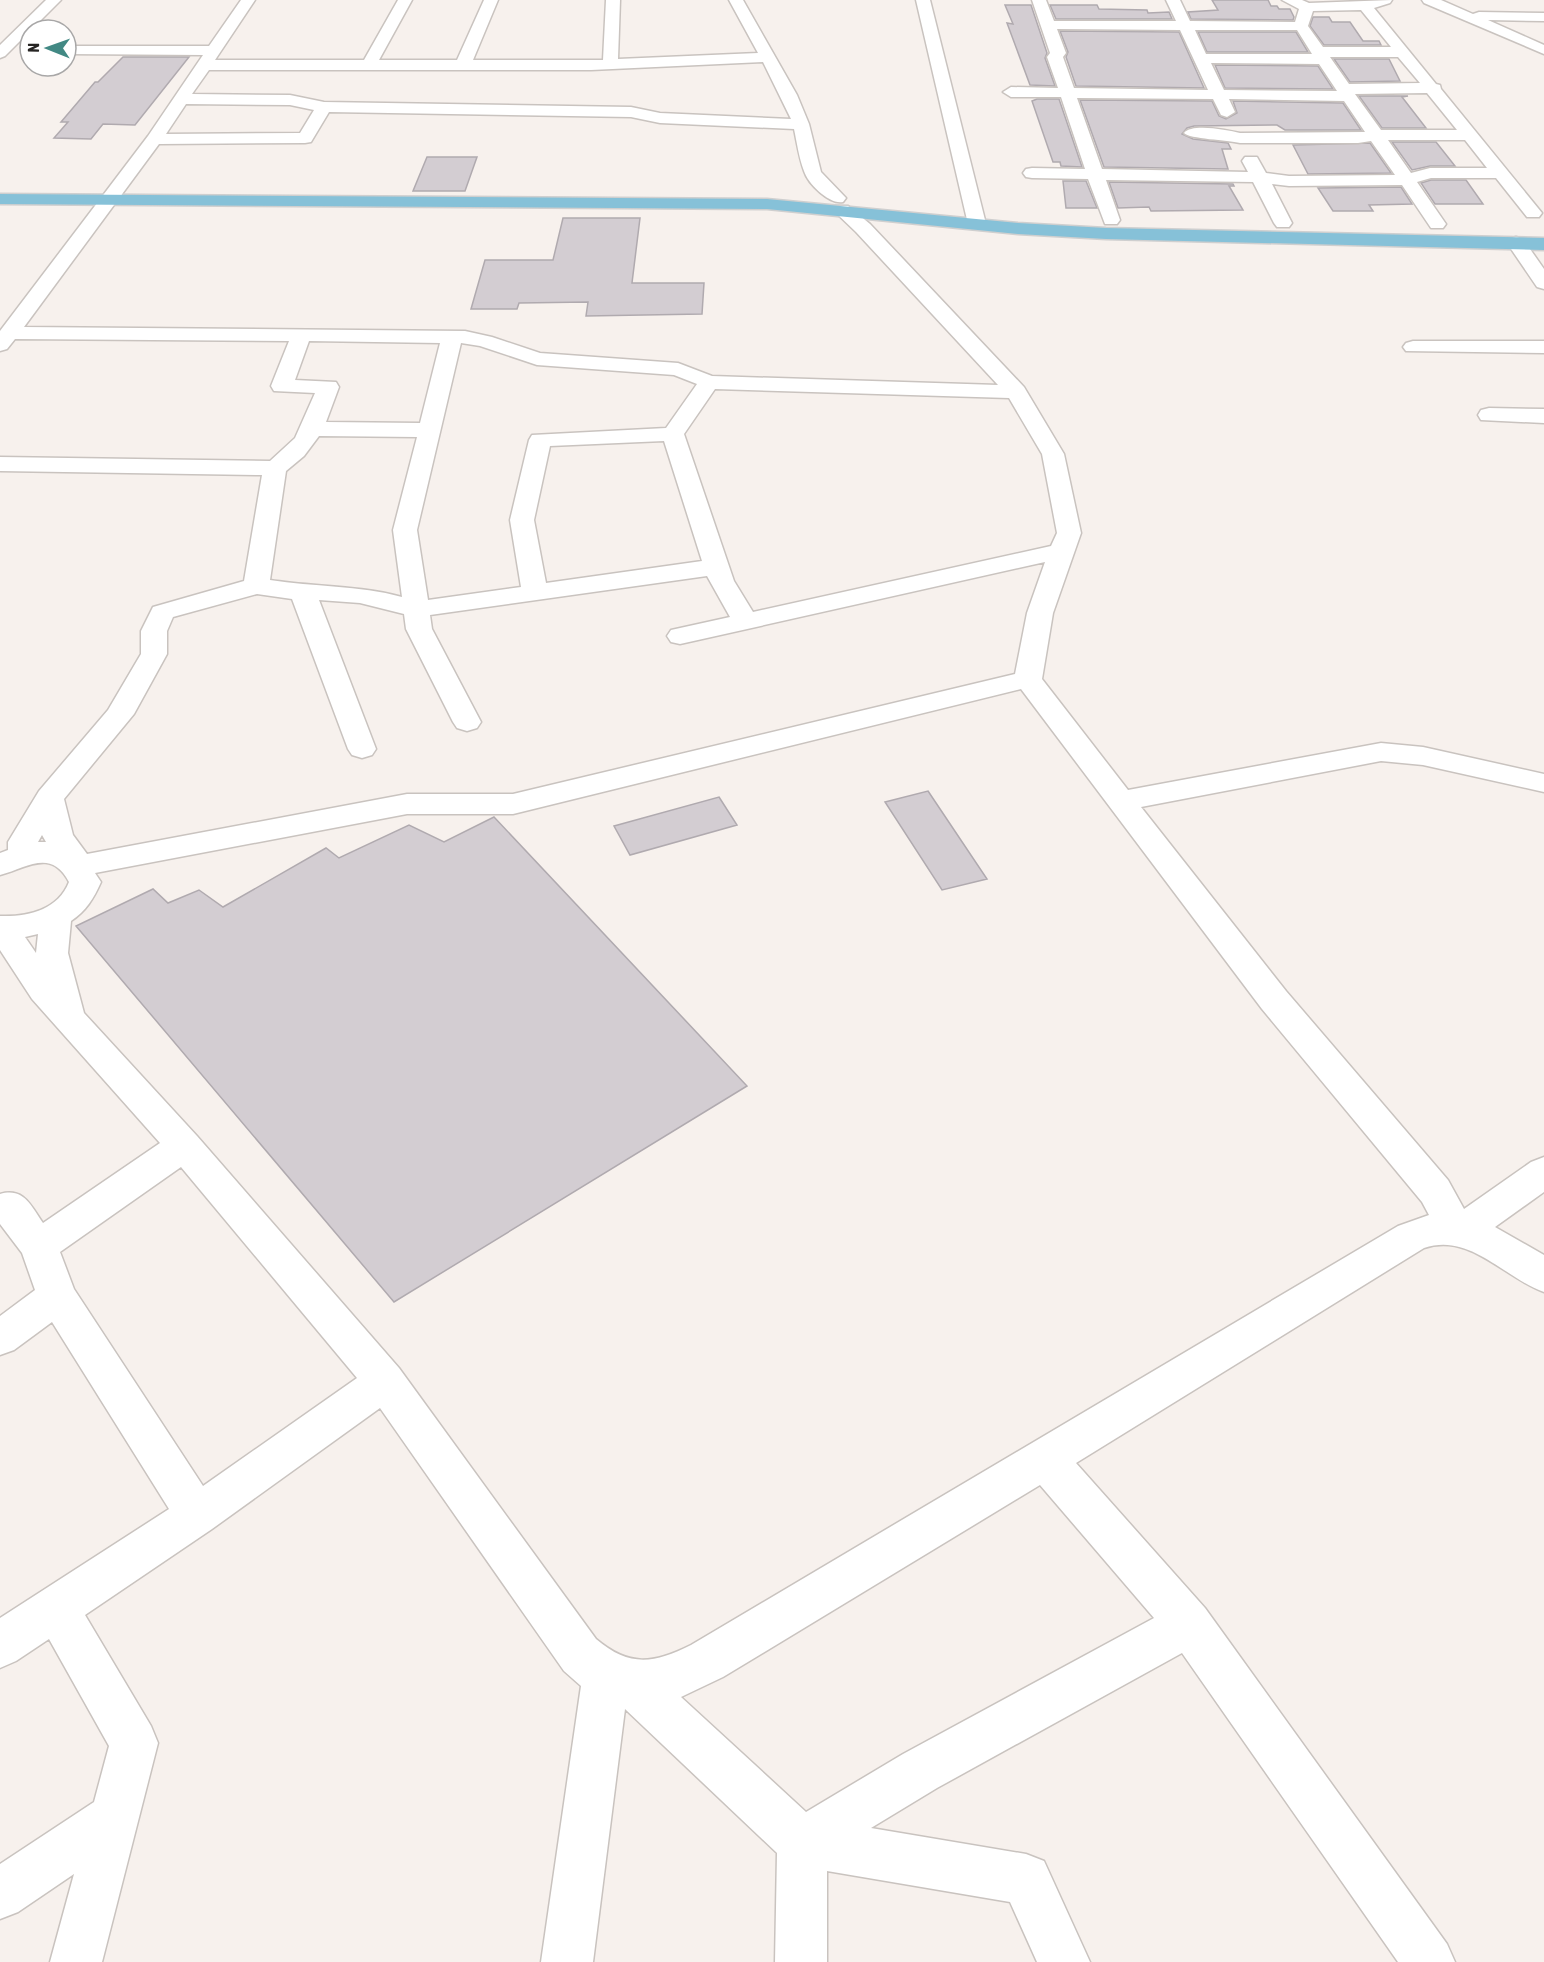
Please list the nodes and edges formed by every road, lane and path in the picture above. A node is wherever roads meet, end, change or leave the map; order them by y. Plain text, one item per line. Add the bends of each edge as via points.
1 (54, 0) edge
2 (248, 0) edge
3 (405, 0) edge
4 (491, 0) edge
5 (613, 0) edge
6 (736, 0) edge
7 (923, 0) edge
8 (1040, 0) edge
9 (1173, 0) edge
10 (1289, 0) edge
11 (1386, 0) edge
12 (1430, 0) edge
13 (1365, 6) junction
14 (1307, 7) junction
15 (1468, 16) junction
16 (1544, 16) edge
17 (1048, 25) junction
18 (1186, 26) junction
19 (1301, 26) junction
20 (1, 50) edge
21 (18, 50) edge
22 (78, 50) edge
23 (1544, 50) edge
24 (213, 51) junction
25 (1404, 52) junction
26 (1320, 55) junction
27 (768, 57) junction
28 (1201, 58) junction
29 (610, 64) junction
30 (203, 65) junction
31 (369, 65) junction
32 (470, 65) junction
33 (1434, 88) junction
34 (1011, 92) dead end
35 (1345, 92) junction
36 (1067, 93) junction
37 (1218, 94) junction
38 (180, 99) junction
39 (324, 107) junction
40 (458, 109) junction
41 (801, 124) junction
42 (1192, 133) dead end
43 (1375, 135) junction
44 (1470, 135) junction
45 (1240, 138) junction
46 (154, 139) junction
47 (1032, 172) dead end
48 (1096, 173) junction
49 (1501, 173) junction
50 (1259, 177) junction
51 (1406, 180) junction
52 (0, 199) edge
53 (107, 199) junction
54 (832, 205) junction
55 (1533, 213) dead end
56 (1111, 220) dead end
57 (977, 224) junction
58 (1283, 224) dead end
59 (1437, 224) dead end
60 (1515, 243) junction
61 (1544, 244) edge
62 (1544, 283) edge
63 (300, 336) junction
64 (452, 336) junction
65 (5, 339) edge
66 (1413, 347) dead end
67 (1544, 347) edge
68 (708, 382) junction
69 (1016, 392) junction
70 (1489, 415) dead end
71 (1544, 416) edge
72 (313, 429) junction
73 (429, 430) junction
74 (673, 434) junction
75 (0, 464) edge
76 (275, 468) junction
77 (1061, 551) junction
78 (716, 567) junction
79 (256, 586) junction
80 (535, 592) junction
81 (303, 593) junction
82 (415, 609) junction
83 (745, 621) junction
84 (680, 636) dead end
85 (1028, 679) junction
86 (467, 722) dead end
87 (362, 749) dead end
88 (1544, 783) edge
89 (49, 798) junction
90 (1120, 801) junction
91 (9, 860) edge
92 (79, 866) junction
93 (56, 916) junction
94 (1, 928) edge
95 (70, 1019) junction
96 (184, 1146) junction
97 (1544, 1172) edge
98 (3, 1200) edge
99 (1458, 1233) junction
100 (39, 1246) junction
101 (1544, 1276) edge
102 (57, 1296) junction
103 (0, 1338) edge
104 (385, 1381) junction
105 (1045, 1459) junction
106 (197, 1515) junction
107 (56, 1608) junction
108 (1189, 1624) junction
109 (0, 1645) edge
110 (618, 1678) junction
111 (114, 1818) junction
112 (802, 1842) junction
113 (0, 1894) edge
114 (76, 1962) edge
115 (567, 1962) edge
116 (801, 1962) edge
117 (1064, 1962) edge
118 (1429, 1962) edge

1 - 20 street
2 - 24 street
3 - 31 street
4 - 32 street
5 - 29 street
6 - 27 street
7 - 57 street
8 - 17 street
9 - 18 street
10 - 14 street
11 - 13 street
12 - 15 street
13 - 14 street
13 - 25 street
14 - 19 street
15 - 16 street
15 - 23 street
17 - 18 street
17 - 36 street
18 - 19 street
18 - 28 street
19 - 26 street
20 - 21 street
22 - 24 street
24 - 30 street
25 - 26 street
25 - 33 street
26 - 28 street
26 - 35 street
27 - 29 street
27 - 41 street
28 - 37 street
29 - 32 street
30 - 31 street
30 - 38 street
31 - 32 street
32 - 40 street via 468,87
33 - 35 street
33 - 44 street
34 - 36 street
35 - 37 street
35 - 43 street
36 - 37 street
36 - 48 street
37 - 45 street
38 - 39 street via 290,100
38 - 46 street
39 - 40 street
39 - 46 street via 305,138
40 - 41 street via 631,112 660,118
41 - 54 street via 813,173
42 - 45 street
43 - 44 street
43 - 45 street
43 - 51 street
44 - 49 street
45 - 50 street
46 - 53 street
47 - 48 street
48 - 50 street
48 - 56 street
49 - 51 street via 1430,173
49 - 55 street
50 - 51 street via 1289,181
50 - 58 street
51 - 59 street
52 - 53 main road
53 - 54 main road
53 - 65 street
54 - 57 main road
54 - 69 street via 872,238
57 - 60 main road via 1096,234
60 - 61 main road
60 - 62 street
63 - 64 street
63 - 65 street via 187,333
63 - 72 street via 282,386 328,387
64 - 68 street via 485,340 537,359 678,369
64 - 73 street
66 - 67 street
68 - 69 street
68 - 74 street
69 - 77 street via 1053,454 1069,534
70 - 71 street
72 - 73 street
72 - 76 street via 294,456
73 - 82 street via 405,530
74 - 78 street
74 - 80 street via 540,440 522,520
75 - 76 street
76 - 79 street
77 - 83 street
77 - 85 street via 1040,613
78 - 80 street
78 - 83 street via 720,581
79 - 81 street
79 - 89 street via 162,612 154,631 154,654 120,714
80 - 82 street
81 - 82 street via 347,592 384,598
81 - 87 street
82 - 86 street via 420,629
83 - 84 street
85 - 90 street
85 - 92 street via 513,804 407,804
88 - 90 street via 1423,756 1381,752
89 - 91 street
89 - 92 street via 58,837
90 - 99 street via 1274,1000 1435,1191
91 - 92 street via 47,853 67,856
92 - 93 street via 85,882 76,900
93 - 94 street via 30,926
93 - 95 street via 52,953
94 - 95 street via 44,991
95 - 96 street
96 - 100 street
96 - 104 street
97 - 99 street
98 - 100 street
99 - 101 street via 1506,1250
99 - 105 street via 1434,1230 1411,1237
100 - 102 street
102 - 103 street
102 - 106 street
104 - 106 street
104 - 110 street via 580,1655
105 - 108 street
105 - 110 street via 677,1678 658,1682
106 - 107 street
107 - 109 street
107 - 111 street via 134,1743
108 - 112 street via 920,1771
108 - 118 street
110 - 112 street
110 - 115 street
111 - 113 street
111 - 114 street
112 - 116 street
112 - 117 street via 1026,1879

